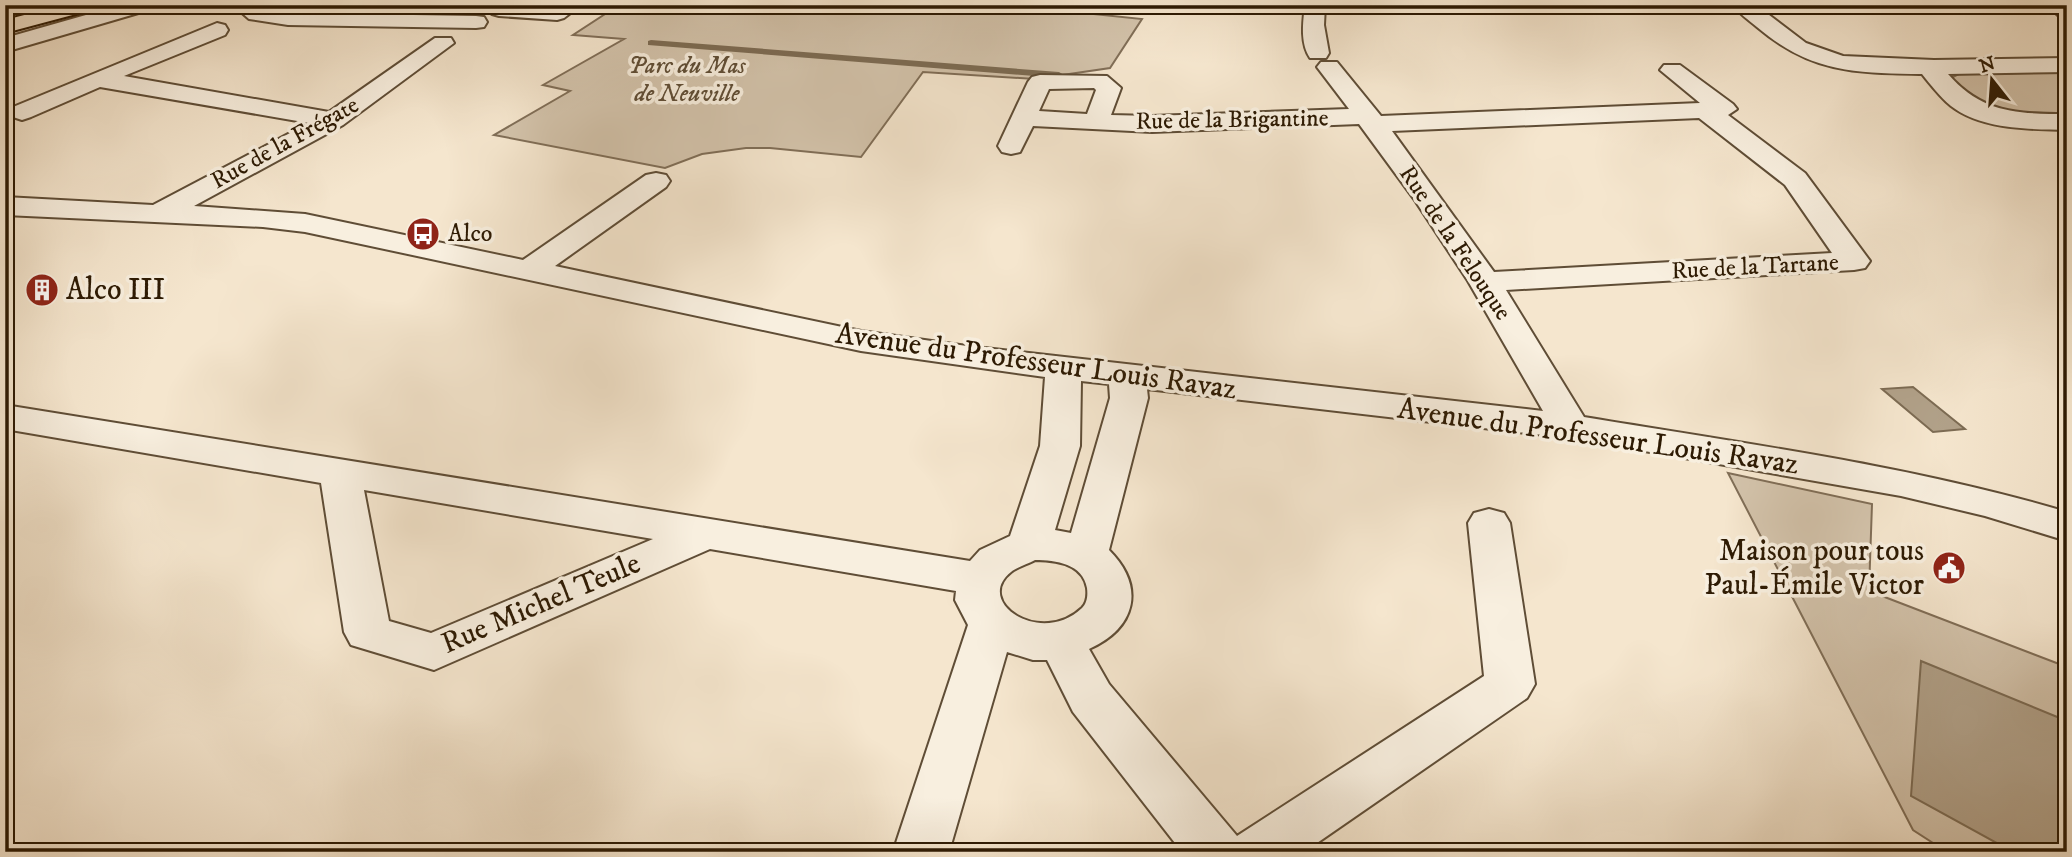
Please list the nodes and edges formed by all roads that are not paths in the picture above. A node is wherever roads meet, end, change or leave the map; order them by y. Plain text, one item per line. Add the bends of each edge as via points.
1 (44, 5) edge
2 (88, 5) edge
3 (145, 5) edge
4 (243, 5) edge
5 (571, 5) edge
6 (1101, 5) edge
7 (1114, 5) edge
8 (1315, 5) edge
9 (1743, 5) edge
10 (2057, 5) edge
11 (503, 8) edge
12 (2067, 13) edge
13 (5, 16) edge
14 (476, 22) junction
15 (5, 27) edge
16 (217, 30) dead end
17 (5, 45) edge
18 (2067, 65) edge
19 (1928, 67) junction
20 (1672, 70) dead end
21 (97, 79) junction
22 (1705, 110) junction
23 (22, 112) dead end
24 (1024, 118) junction
25 (334, 120) junction
26 (1370, 120) junction
27 (1097, 122) junction
28 (2067, 122) edge
29 (1011, 146) dead end
30 (656, 181) dead end
31 (5, 206) edge
32 (158, 214) junction
33 (528, 271) junction
34 (1483, 282) junction
35 (1063, 369) junction
36 (1127, 375) junction
37 (5, 417) edge
38 (1570, 426) junction
39 (340, 472) junction
40 (1489, 523) dead end
41 (2067, 527) edge
42 (705, 534) junction
43 (1029, 545) junction
44 (1086, 555) junction
45 (986, 602) junction
46 (1061, 641) junction
47 (921, 852) edge
48 (1216, 852) edge
49 (1258, 852) edge

1 - 13 main road
2 - 15 main road
3 - 17 street
4 - 14 street via 256,15 288,19
5 - 11 street via 556,14
6 - 7 street
8 - 26 street, Rue de la Felouque via 1313,25 1323,60
9 - 19 street via 1817,57 1866,66
10 - 12 street
11 - 14 street, Rue de la Frégate
14 - 25 street, Rue de la Frégate
16 - 21 street
18 - 19 street
19 - 28 street via 1962,102 1978,110 2001,117
20 - 22 street via 1724,109
21 - 23 street
21 - 25 street
22 - 26 street
22 - 34 street, Rue de la Tartane via 1795,179 1854,261
24 - 27 street, Rue de la Brigantine
24 - 27 street, Rue de la Brigantine via 1041,82 1099,82 1108,88
24 - 29 street, Rue de la Brigantine
25 - 32 street, Rue de la Frégate
26 - 27 street, Rue de la Brigantine
26 - 34 street, Rue de la Felouque
30 - 33 street
31 - 32 street, Avenue du Professeur Louis Ravaz
32 - 33 street, Avenue du Professeur Louis Ravaz via 305,223
33 - 35 street, Avenue du Professeur Louis Ravaz via 861,341
34 - 38 street, Rue de la Felouque
35 - 36 street, Avenue du Professeur Louis Ravaz
35 - 43 street via 1060,446
36 - 38 street, Avenue du Professeur Louis Ravaz
36 - 44 street via 1129,398
37 - 39 street, Rue Michel Teule
38 - 41 street, Avenue du Professeur Louis Ravaz via 1901,483
39 - 42 street, Rue Michel Teule
39 - 42 street, Rue Michel Teule via 368,632 434,652
40 - 49 street via 1510,684
42 - 45 street, Rue Michel Teule
43 - 44 street via 1068,547
43 - 45 street via 998,557
44 - 46 street via 1109,579 1108,610 1081,634
45 - 46 street via 1007,634 1024,640
45 - 47 street
46 - 48 street via 1091,698

